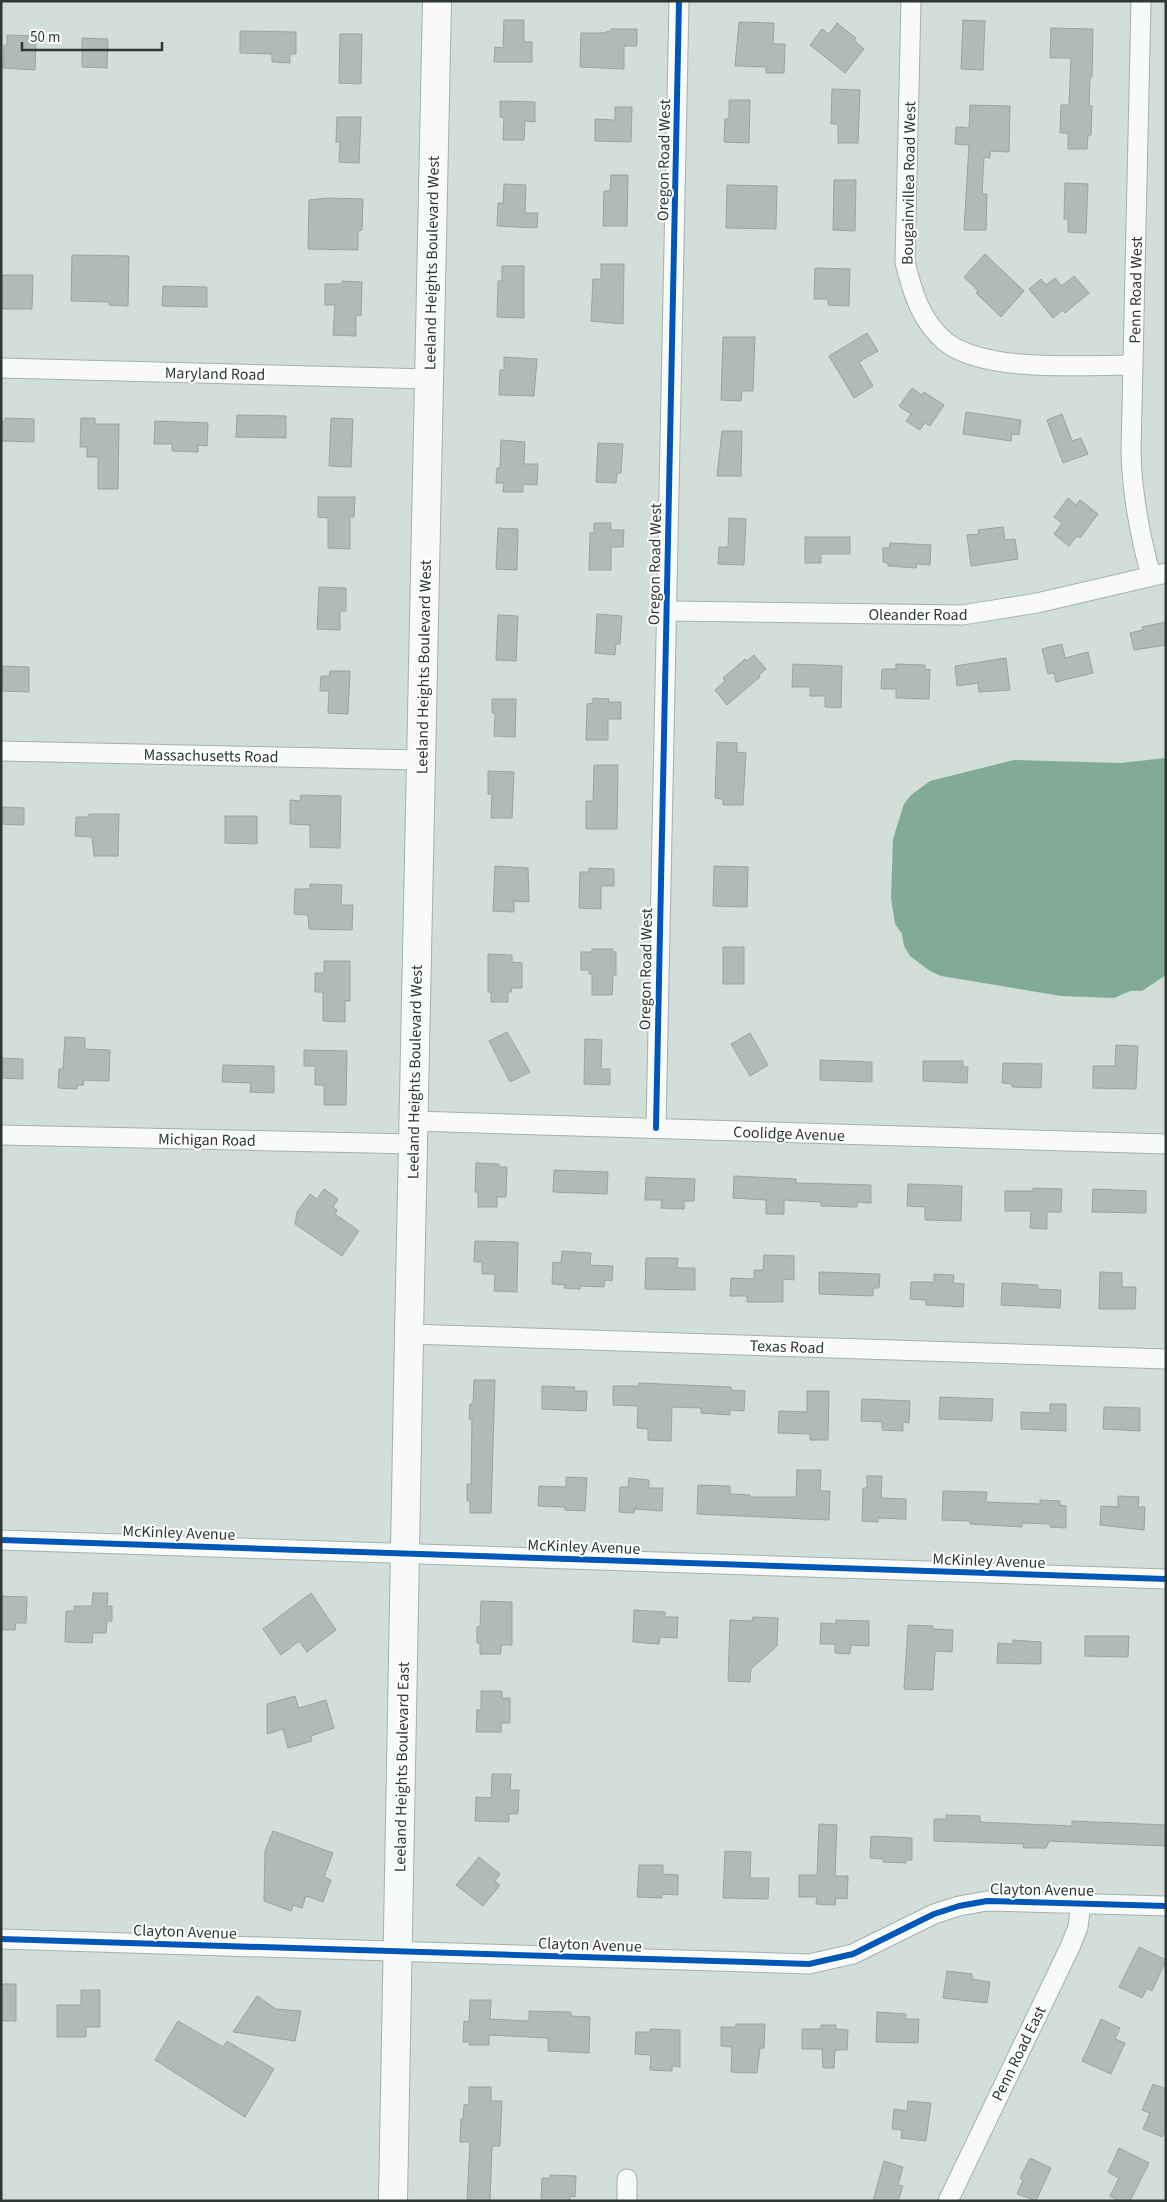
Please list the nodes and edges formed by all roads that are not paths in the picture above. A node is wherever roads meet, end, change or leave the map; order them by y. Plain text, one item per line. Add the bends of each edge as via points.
1 (437, 1) edge
2 (679, 1) edge
3 (911, 1) edge
4 (1141, 1) edge
5 (1133, 366) junction
6 (1, 368) edge
7 (429, 379) junction
8 (1158, 575) edge
9 (667, 611) junction
10 (1, 751) edge
11 (421, 760) junction
12 (656, 1128) junction
13 (413, 1133) junction
14 (1, 1135) edge
15 (1166, 1144) edge
16 (409, 1334) junction
17 (1166, 1359) edge
18 (1, 1540) edge
19 (405, 1553) junction
20 (1166, 1579) edge
21 (1081, 1903) junction
22 (1166, 1906) edge
23 (1, 1939) edge
24 (398, 1951) junction
25 (627, 2179) dead end
26 (393, 2201) edge
27 (627, 2201) edge
28 (948, 2201) edge

1 - 7 main road, Leeland Heights Boulevard West
2 - 9 street, Oregon Road West
3 - 5 street, Bougainvillea Road West via 905,262 912,294 926,318 946,342 998,362
4 - 5 street, Penn Road West
5 - 8 street, Penn Road West via 1131,480 1142,543
6 - 7 street, Maryland Road
7 - 11 main road, Leeland Heights Boulevard West
8 - 9 street, Oleander Road via 1037,603 962,615
9 - 12 street, Oregon Road West
10 - 11 street, Massachusetts Road
11 - 13 main road, Leeland Heights Boulevard West
12 - 13 street, Coolidge Avenue
12 - 15 street, Coolidge Avenue
13 - 14 street, Michigan Road
13 - 16 main road, Leeland Heights Boulevard West
16 - 17 street, Texas Road
16 - 19 main road, Leeland Heights Boulevard East
18 - 19 street, McKinley Avenue
19 - 20 street, McKinley Avenue
19 - 24 main road, Leeland Heights Boulevard East
21 - 22 street, Clayton Avenue
21 - 24 street, Clayton Avenue via 987,1901 959,1906 934,1914 853,1954 809,1964
21 - 28 street, Penn Road East via 1078,1928 1070,1947
23 - 24 street, Clayton Avenue
24 - 26 main road, Leeland Heights Boulevard East
25 - 27 street

